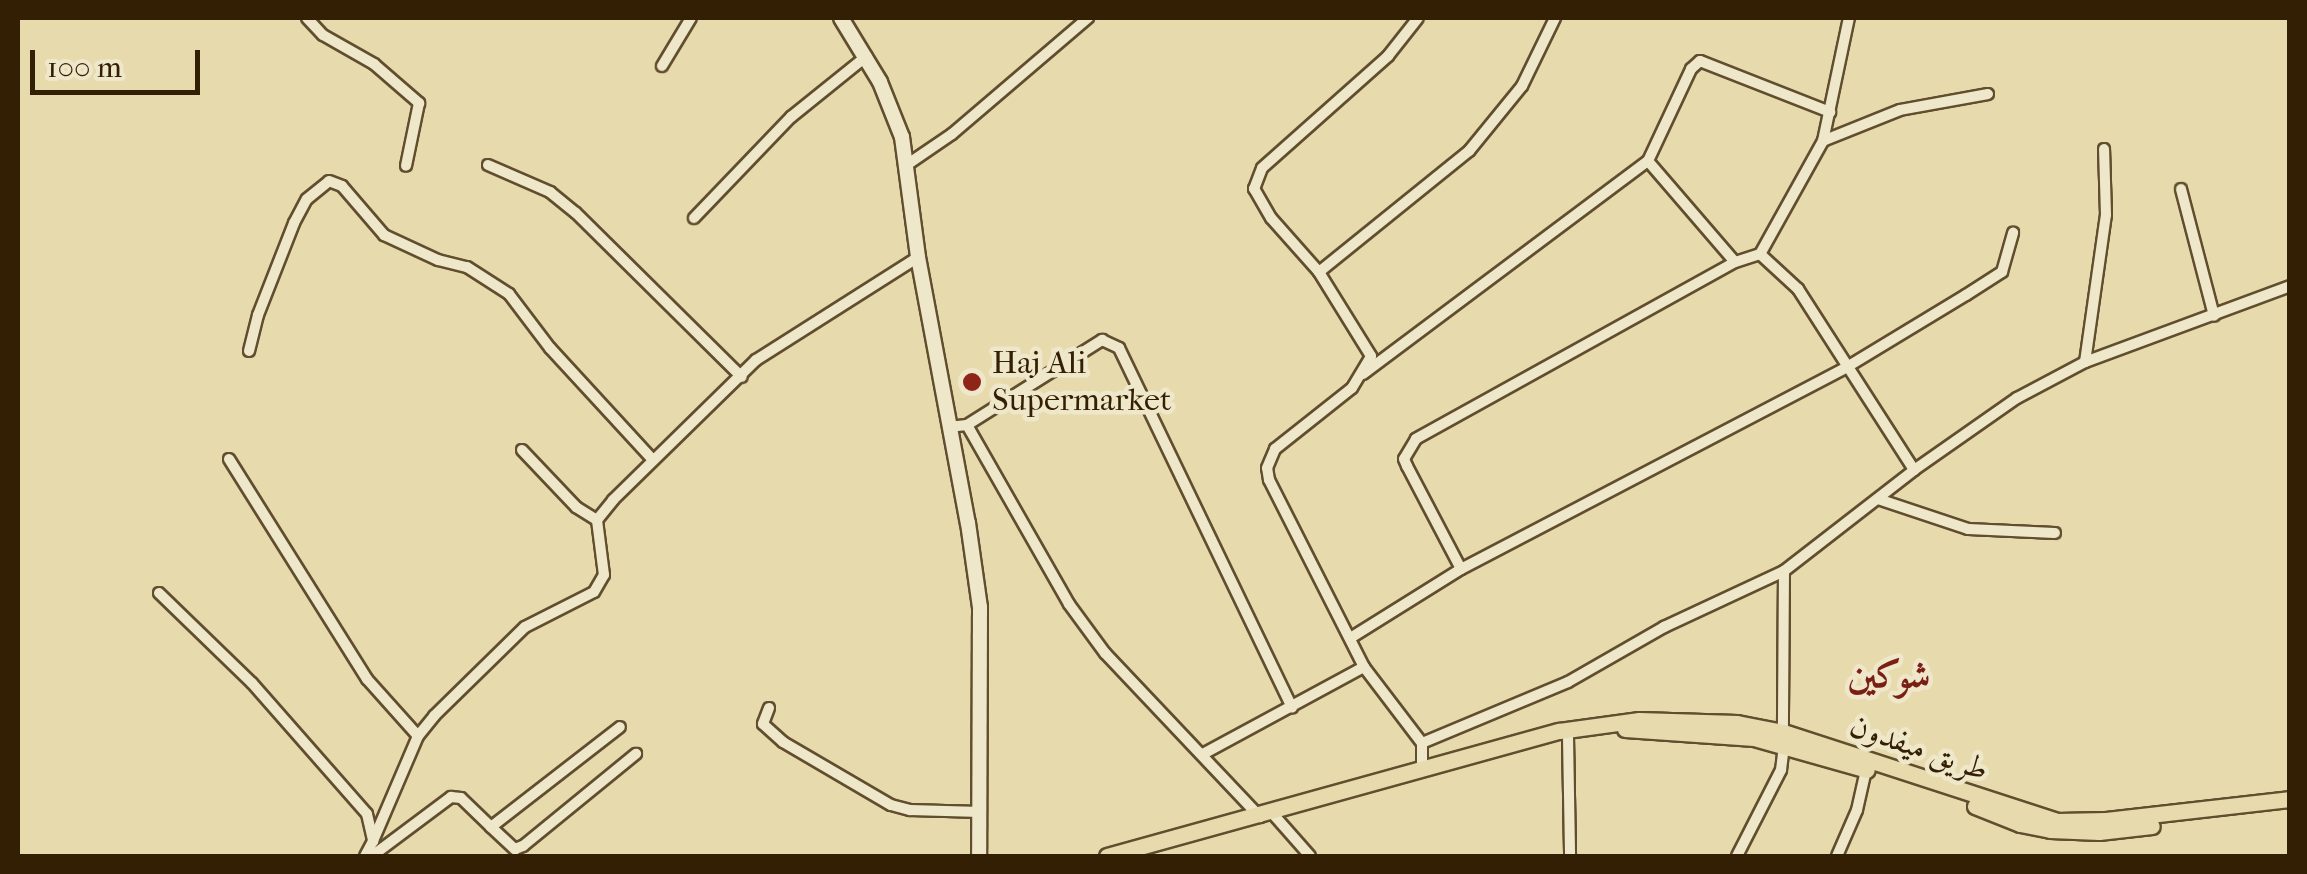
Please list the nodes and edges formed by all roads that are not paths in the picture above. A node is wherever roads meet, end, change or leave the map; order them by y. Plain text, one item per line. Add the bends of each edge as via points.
1 (307, 18) edge
2 (692, 18) edge
3 (842, 18) edge
4 (1088, 18) edge
5 (1418, 18) edge
6 (1556, 18) edge
7 (1848, 18) edge
8 (867, 56) junction
9 (662, 66) dead end
10 (1988, 94) dead end
11 (1830, 112) junction
12 (1823, 141) junction
13 (2104, 149) dead end
14 (1648, 161) junction
15 (908, 164) junction
16 (488, 165) dead end
17 (406, 166) dead end
18 (2181, 189) dead end
19 (694, 218) dead end
20 (2014, 233) dead end
21 (1760, 254) junction
22 (918, 257) junction
23 (1735, 262) junction
24 (1319, 272) junction
25 (2290, 286) edge
26 (2214, 316) junction
27 (249, 350) dead end
28 (2086, 362) junction
29 (1847, 367) junction
30 (1360, 376) junction
31 (742, 378) junction
32 (967, 425) junction
33 (948, 427) junction
34 (522, 450) dead end
35 (229, 459) dead end
36 (653, 460) junction
37 (1914, 470) junction
38 (1878, 499) junction
39 (597, 520) junction
40 (2056, 533) dead end
41 (1461, 569) junction
42 (1784, 571) junction
43 (159, 593) dead end
44 (1352, 638) junction
45 (1364, 667) junction
46 (1292, 707) junction
47 (769, 708) dead end
48 (620, 727) dead end
49 (418, 736) junction
50 (1568, 737) junction
51 (1783, 738) junction
52 (1532, 741) junction
53 (1422, 743) junction
54 (636, 754) dead end
55 (1203, 754) junction
56 (1422, 768) junction
57 (1866, 770) junction
58 (2290, 800) edge
59 (2290, 809) edge
60 (980, 812) junction
61 (1266, 815) junction
62 (490, 827) junction
63 (373, 841) junction
64 (369, 856) edge
65 (979, 856) edge
66 (988, 856) edge
67 (1107, 856) edge
68 (1310, 856) edge
69 (1570, 856) edge
70 (1737, 856) edge
71 (1837, 856) edge

1 - 17 street via 419,102
2 - 9 street
3 - 8 street
4 - 15 street
5 - 24 street via 1388,56 1262,168 1254,190 1261,204
6 - 24 street via 1522,86 1469,150
7 - 11 street
8 - 15 street via 894,112
8 - 19 street via 791,116
10 - 12 street via 1900,110
11 - 12 street
11 - 14 street via 1700,61
12 - 21 street
13 - 28 street via 2106,215
14 - 23 street
14 - 30 street
15 - 22 street
16 - 31 street via 550,192 576,213
18 - 26 street
20 - 29 street via 2002,272
21 - 23 street
21 - 29 street via 1798,289
22 - 31 street via 785,338
22 - 33 street
23 - 41 street via 1416,438 1404,459
24 - 30 street via 1371,356
25 - 26 street
26 - 28 street
27 - 36 street via 294,223 307,199 329,181 342,186 384,236 467,266 509,294
28 - 37 street via 2018,398
29 - 37 street
29 - 41 street
30 - 44 street via 1342,398 1275,448 1267,468
31 - 36 street
32 - 33 street
32 - 46 street via 1102,340 1118,348
32 - 55 street via 1070,604 1106,654
33 - 60 street via 980,607
34 - 39 street via 576,508
35 - 49 street via 368,679
36 - 39 street
37 - 38 street
38 - 40 street via 1968,529
38 - 42 street
39 - 49 street via 604,575 590,596 526,627
41 - 44 street
42 - 51 street
42 - 53 street via 1664,627 1568,682
43 - 63 street via 320,759 367,814
44 - 45 street
45 - 46 street
45 - 53 street
46 - 55 street
47 - 60 street via 763,724 782,742 891,805
48 - 62 street
49 - 63 street
50 - 51 main road, طريق ميفدون via 1644,730
50 - 52 main road, طريق ميفدون
50 - 69 street
51 - 52 main road, طريق ميفدون via 1737,723 1639,720
51 - 57 main road, طريق ميفدون
51 - 58 main road, طريق ميفدون via 2058,821
51 - 70 street via 1781,770
52 - 56 main road, طريق ميفدون
53 - 56 street
54 - 62 street via 523,846 515,849
55 - 61 street
56 - 61 main road, طريق ميفدون
57 - 59 main road, طريق ميفدون via 2020,824 2062,831
57 - 71 street
60 - 65 street
60 - 66 street
61 - 67 main road, طريق ميفدون
61 - 68 street
62 - 64 street via 461,798 451,797
63 - 64 street

